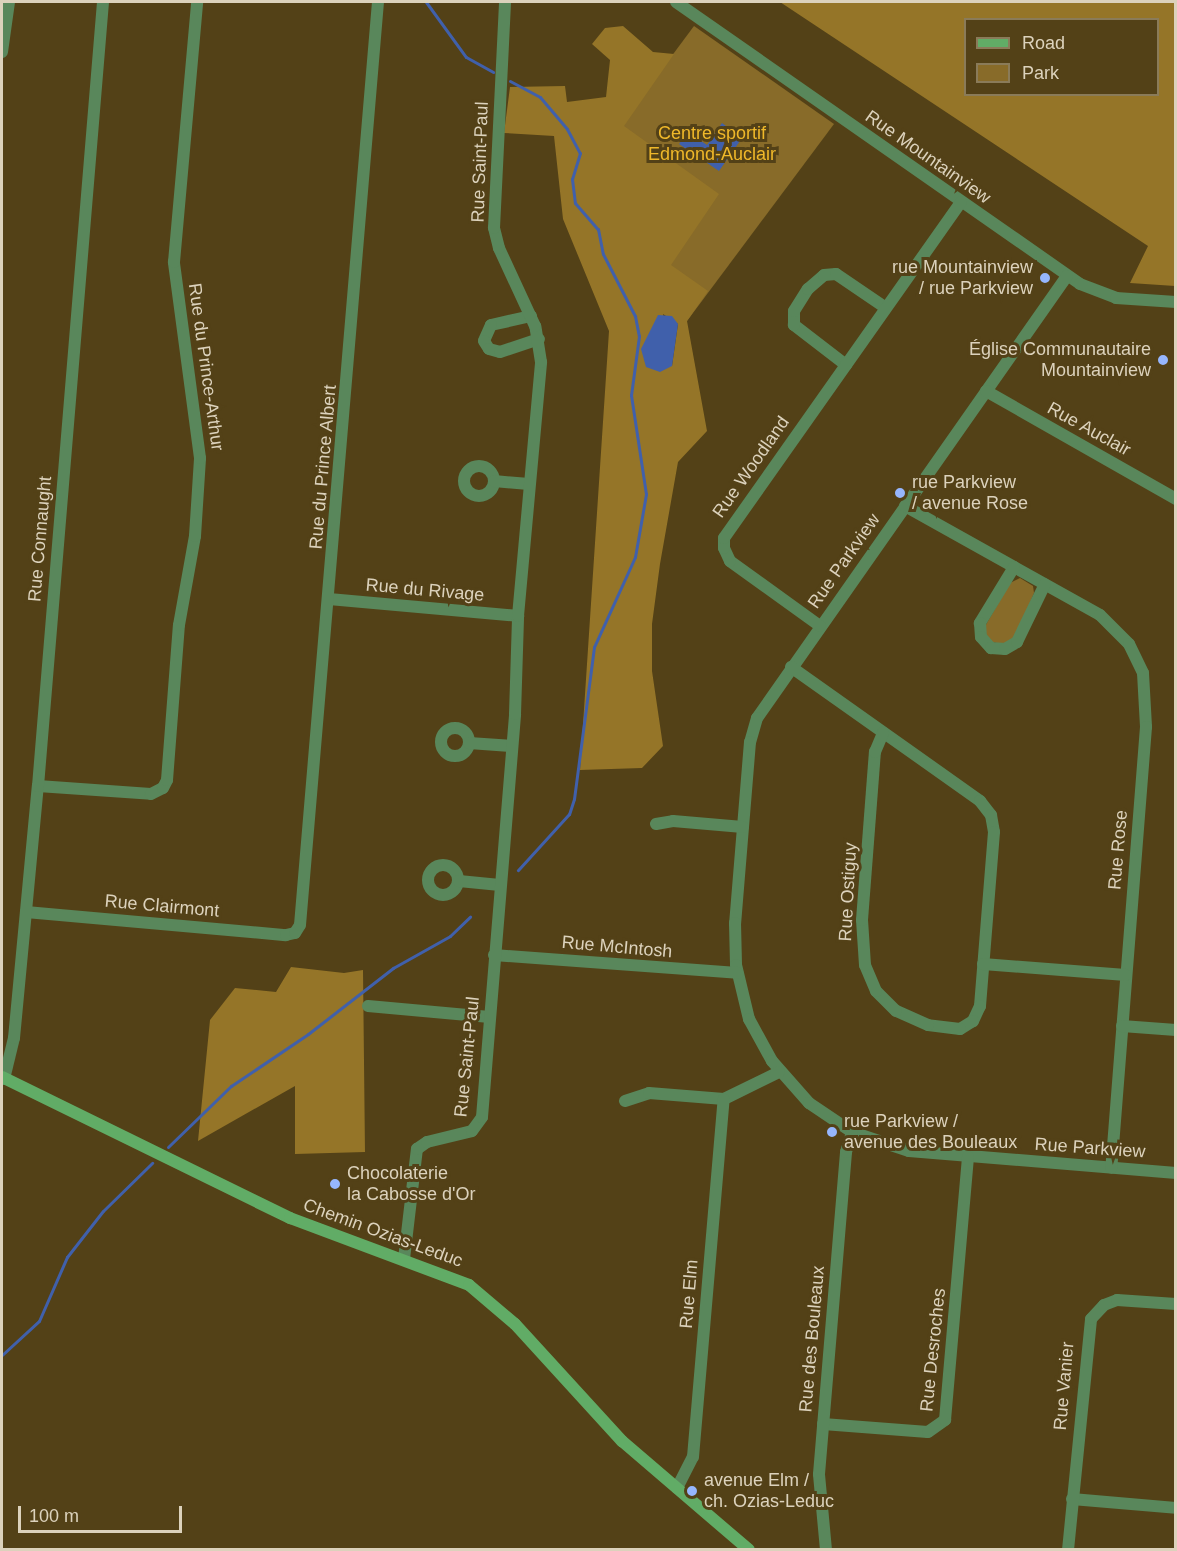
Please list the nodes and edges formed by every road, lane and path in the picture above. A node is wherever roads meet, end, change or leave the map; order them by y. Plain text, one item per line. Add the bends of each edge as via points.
1 (9, 2) edge
2 (103, 2) edge
3 (197, 2) edge
4 (378, 2) edge
5 (506, 2) edge
6 (676, 2) edge
7 (2, 52) edge
8 (961, 202) junction
9 (1067, 276) junction
10 (1176, 302) edge
11 (886, 308) junction
12 (531, 315) junction
13 (539, 339) junction
14 (846, 364) junction
15 (986, 391) junction
16 (494, 481) dead end
17 (529, 484) junction
18 (1176, 499) edge
19 (905, 506) junction
20 (1014, 567) junction
21 (1045, 584) junction
22 (329, 599) junction
23 (518, 616) junction
24 (820, 626) junction
25 (790, 667) junction
26 (882, 733) junction
27 (469, 743) dead end
28 (512, 746) junction
29 (38, 786) junction
30 (656, 824) dead end
31 (743, 827) junction
32 (459, 881) dead end
33 (500, 885) junction
34 (26, 912) junction
35 (295, 933) joint
36 (494, 955) junction
37 (983, 964) junction
38 (737, 973) junction
39 (1126, 975) junction
40 (368, 1006) dead end
41 (490, 1017) junction
42 (1122, 1026) junction
43 (1176, 1030) edge
44 (780, 1072) junction
45 (3, 1078) edge
46 (724, 1099) junction
47 (625, 1101) dead end
48 (852, 1132) junction
49 (968, 1157) junction
50 (1111, 1168) junction
51 (1176, 1173) edge
52 (404, 1259) junction
53 (1176, 1304) edge
54 (823, 1424) junction
55 (677, 1488) junction
56 (1072, 1499) junction
57 (1176, 1508) edge
58 (749, 1550) edge
59 (826, 1550) edge
60 (1068, 1550) edge

1 - 7 street
2 - 29 street, Rue Connaught
3 - 29 street, Rue du Prince-Arthur via 174,262 196,411 200,467 192,559 179,625 167,780 163,788 151,794
4 - 22 street, Rue du Prince Albert
5 - 12 street, Rue Saint-Paul via 494,220 499,248
6 - 8 street, Rue Mountainview
8 - 9 street, Rue Mountainview
8 - 11 street, Rue Woodland
9 - 10 street, Rue Mountainview via 1107,296
9 - 15 street, Rue Parkview
11 - 14 street, Rue Woodland
11 - 14 street via 833,273 821,276 808,289 794,311 794,325
12 - 13 street, Rue Saint-Paul
12 - 13 street via 491,325 484,341 491,351 501,352
13 - 17 street, Rue Saint-Paul via 540,377
14 - 24 street, Rue Woodland via 724,541 730,561
15 - 18 street, Rue Auclair
15 - 19 street, Rue Parkview
16 - 17 street
17 - 23 street, Rue Saint-Paul
19 - 20 street, Rue Rose
19 - 24 street, Rue Parkview
20 - 21 street, Rue Rose
20 - 21 street via 980,623 981,637 991,648 1005,650 1017,642
21 - 39 street, Rue Rose via 1113,625 1134,651 1145,681 1146,727
22 - 23 street, Rue du Rivage
22 - 35 street, Rue du Prince Albert via 300,925
23 - 28 street, Rue Saint-Paul
24 - 25 street, Rue Parkview
25 - 26 street, Rue Ostiguy
25 - 31 street, Rue Parkview via 752,729
26 - 37 street, Rue Ostiguy via 980,801 992,815 994,832
26 - 37 street, Rue Ostiguy via 875,748 862,920 867,972 880,996 902,1015 928,1025 956,1029 967,1026 978,1014
27 - 28 street
28 - 33 street, Rue Saint-Paul
29 - 34 street, Rue Connaught
30 - 31 street via 673,821
31 - 38 street, Rue Parkview via 735,923
32 - 33 street
33 - 36 street, Rue Saint-Paul
34 - 35 street, Rue Clairmont
34 - 45 street, Rue Connaught via 13,1047
36 - 38 street, Rue McIntosh
36 - 41 street, Rue Saint-Paul
37 - 39 street
38 - 44 street, Rue Parkview via 753,1028
39 - 42 street, Rue Rose
40 - 41 street
41 - 52 street, Rue Saint-Paul via 481,1123 472,1131 427,1142 417,1149
42 - 43 street
42 - 50 street, Rue Rose
44 - 46 street
44 - 48 street, Rue Parkview via 809,1103
45 - 52 street, Chemin Ozias-Leduc via 290,1218
46 - 47 street via 649,1093
46 - 55 street, Rue Elm via 693,1457
48 - 49 street, Rue Parkview via 902,1150
48 - 54 street, Rue des Bouleaux via 846,1152
49 - 50 street, Rue Parkview
49 - 54 street, Rue Desroches via 945,1420 928,1432
50 - 51 street, Rue Parkview
52 - 55 street, Chemin Ozias-Leduc via 452,1276 482,1293 606,1425
53 - 56 street, Rue Vanier via 1117,1300 1104,1305 1091,1319
54 - 59 street, Rue des Bouleaux via 819,1481
55 - 58 street, Chemin Ozias-Leduc
56 - 57 street
56 - 60 street, Rue Vanier

